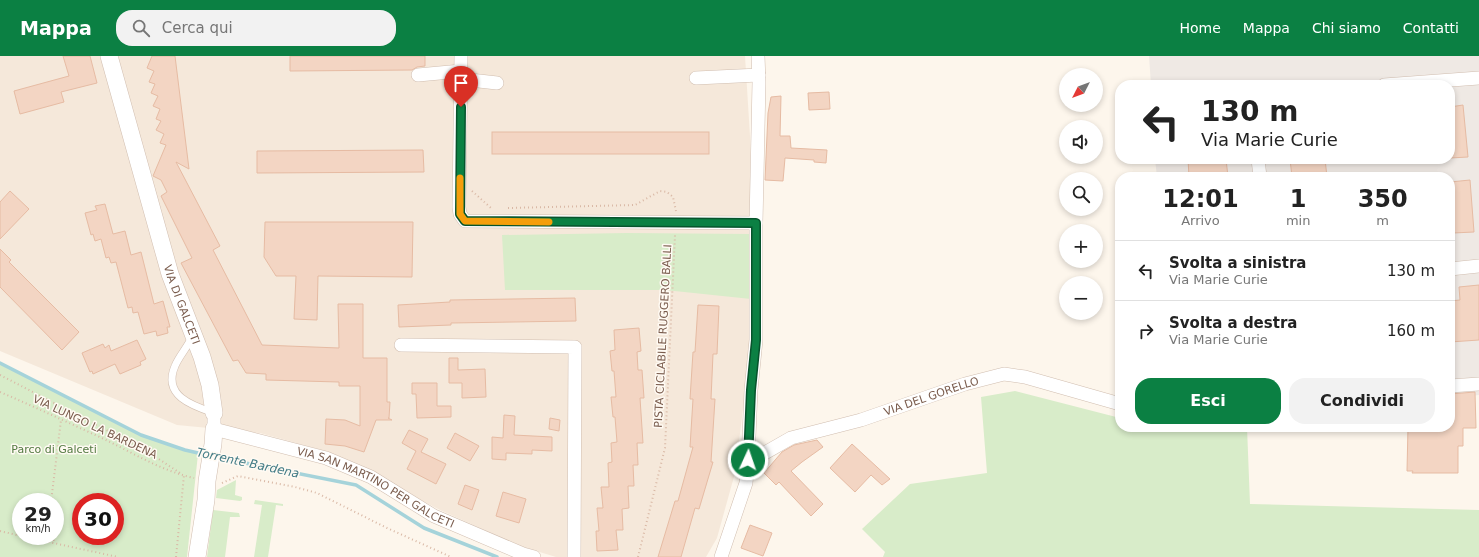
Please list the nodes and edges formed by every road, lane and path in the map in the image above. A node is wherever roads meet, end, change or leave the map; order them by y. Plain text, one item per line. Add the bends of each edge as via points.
1 (109, 56) edge
2 (461, 56) edge
3 (758, 56) edge
4 (418, 75) dead end
5 (461, 75) junction
6 (759, 75) junction
7 (696, 78) dead end
8 (1479, 78) edge
9 (1452, 80) edge
10 (497, 83) dead end
11 (472, 191) dead end
12 (499, 208) dead end
13 (507, 208) dead end
14 (676, 222) junction
15 (756, 223) junction
16 (1479, 266) edge
17 (1455, 268) edge
18 (193, 335) junction
19 (401, 346) dead end
20 (0, 375) edge
21 (1479, 384) edge
22 (1455, 386) edge
23 (0, 392) edge
24 (1115, 403) edge
25 (61, 420) junction
26 (214, 429) junction
27 (748, 460) junction
28 (208, 474) junction
29 (184, 475) junction
30 (52, 493) edge
31 (0, 531) edge
32 (12, 534) edge
33 (63, 545) edge
34 (118, 557) edge
35 (176, 557) edge
36 (198, 557) edge
37 (450, 557) edge
38 (534, 557) edge
39 (574, 557) edge
40 (638, 557) edge
41 (721, 557) edge

1 - 18 street, VIA DI GALCETI via 170,274
2 - 5 street
3 - 6 street
4 - 5 street
5 - 10 street
5 - 14 street via 459,207 463,220
6 - 7 street
6 - 15 street
8 - 9 street
11 - 12 path via 491,208
13 - 14 path, PISTA CICLABILE RUGGERO BALLI via 634,206 660,191 674,197
14 - 15 street
14 - 40 path, PISTA CICLABILE RUGGERO BALLI via 665,448
15 - 27 street via 756,340
16 - 17 street
18 - 26 street, VIA DI GALCETI via 210,386
18 - 26 lane via 174,368 174,390
19 - 39 street via 575,347
20 - 29 path via 144,450
21 - 22 street
23 - 25 path, VIA LUNGO LA BARDENA
24 - 27 street, VIA DEL GORELLO via 1025,377 1004,374 965,384 861,420 791,438
25 - 29 path, VIA LUNGO LA BARDENA via 149,462
25 - 30 path
26 - 28 street, VIA DI GALCETI
26 - 38 street, VIA SAN MARTINO PER GALCETI via 326,458 371,477 434,516
27 - 41 street via 746,484
28 - 36 street, VIA DI GALCETI
28 - 37 path via 220,484 238,476 317,493
29 - 35 path
31 - 32 path
33 - 34 path

